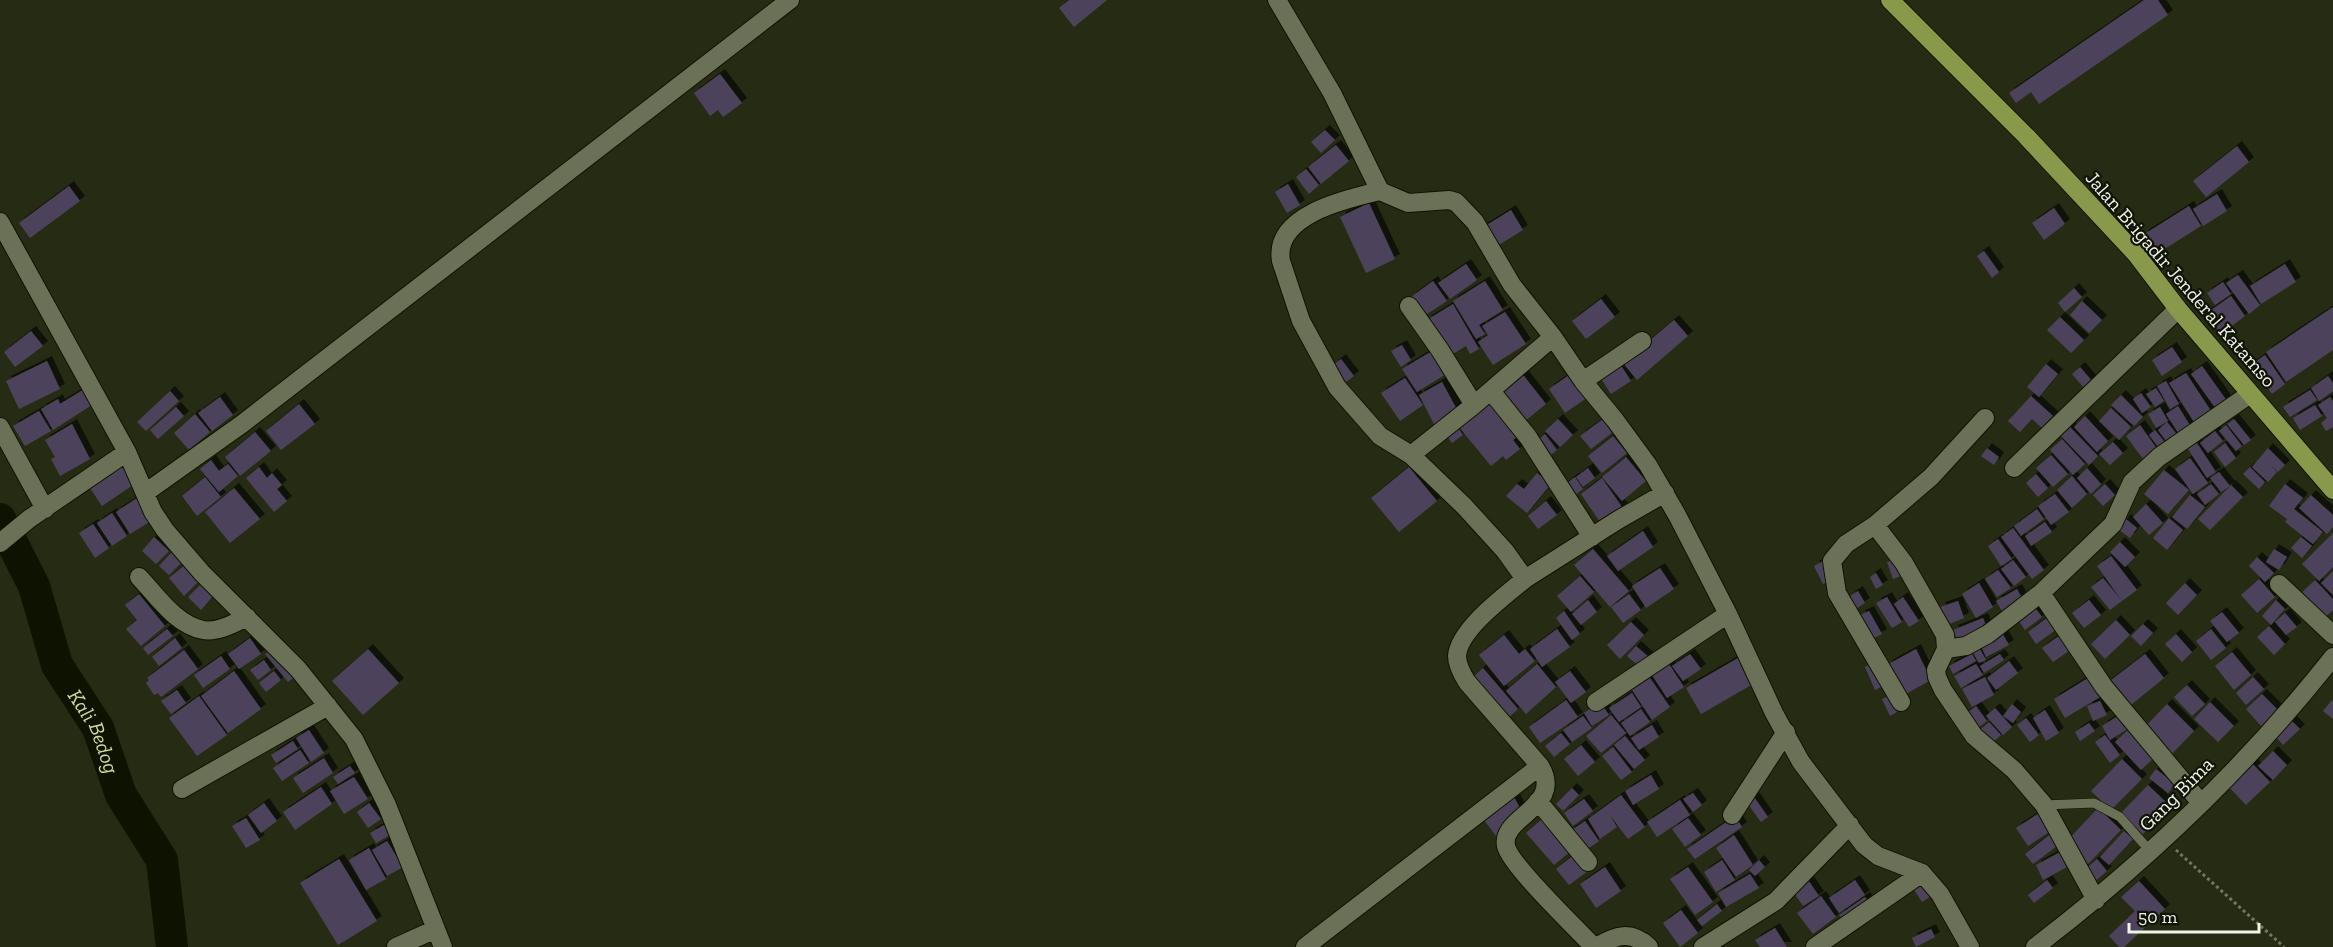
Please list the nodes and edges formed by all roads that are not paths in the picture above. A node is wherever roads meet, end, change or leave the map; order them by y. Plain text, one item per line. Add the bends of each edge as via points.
1 (790, 0) edge
2 (1277, 0) edge
3 (1890, 0) edge
4 (1380, 191) junction
5 (0, 222) edge
6 (1409, 306) dead end
7 (2178, 309) junction
8 (1553, 337) junction
9 (1642, 341) dead end
10 (1583, 381) junction
11 (1491, 391) junction
12 (2250, 393) junction
13 (1474, 405) junction
14 (1985, 418) dead end
15 (0, 427) edge
16 (127, 452) junction
17 (1411, 455) junction
18 (2014, 468) dead end
19 (2333, 490) edge
20 (145, 493) junction
21 (1665, 493) junction
22 (45, 509) junction
23 (1875, 525) junction
24 (1592, 537) junction
25 (0, 543) edge
26 (139, 577) dead end
27 (1525, 579) junction
28 (2279, 584) dead end
29 (2041, 592) junction
30 (1728, 614) junction
31 (247, 617) junction
32 (2333, 635) edge
33 (1946, 650) junction
34 (2333, 657) edge
35 (1596, 702) dead end
36 (1901, 702) dead end
37 (328, 705) junction
38 (1786, 732) junction
39 (1540, 766) junction
40 (182, 789) dead end
41 (1538, 801) junction
42 (2201, 803) junction
43 (2044, 805) junction
44 (1732, 815) dead end
45 (1850, 825) junction
46 (2157, 845) junction
47 (1588, 862) dead end
48 (1922, 873) junction
49 (2096, 900) junction
50 (436, 929) junction
51 (396, 947) edge
52 (443, 947) edge
53 (1305, 947) edge
54 (1595, 947) edge
55 (1649, 947) edge
56 (1703, 947) edge
57 (1815, 947) edge
58 (1970, 947) edge
59 (2035, 947) edge

1 - 20 street via 242,424
2 - 4 street via 1332,93
3 - 7 main road, Jalan Brigadir Jenderal Katamso via 2112,228
4 - 8 street via 1408,203 1456,202 1475,222 1512,285
4 - 17 street via 1341,202 1296,222 1284,235 1279,254 1301,321 1337,387 1380,435
5 - 16 street
6 - 13 street
7 - 12 main road, Jalan Brigadir Jenderal Katamso
7 - 18 street
8 - 10 street
8 - 11 street
9 - 10 street
10 - 21 street
11 - 13 street
11 - 24 street via 1528,436
12 - 19 main road, Jalan Brigadir Jenderal Katamso
12 - 29 street via 2159,457 2132,482 2113,524
13 - 17 street
14 - 23 street via 1931,477
15 - 22 street
16 - 20 street
16 - 22 street
17 - 27 street via 1464,506
20 - 31 street via 153,512 179,547
21 - 24 street
21 - 30 street
22 - 25 street
23 - 33 street via 1904,563 1945,635
23 - 36 street via 1837,552 1832,570 1837,593
24 - 27 street
26 - 31 street via 184,623 204,631 227,627
27 - 39 street via 1472,628 1457,657 1467,682
28 - 32 street
29 - 33 street via 1988,634 1966,646
29 - 42 street via 2104,687
30 - 35 street
30 - 38 street
31 - 37 street
33 - 43 street via 1936,670 1943,690 1974,736 2014,770
34 - 42 street, Gang Bima
37 - 40 street
37 - 50 street via 354,739 383,797
38 - 44 street
38 - 45 street via 1801,762
39 - 41 street via 1547,786
39 - 53 street
41 - 47 street
41 - 54 street via 1510,830 1507,848 1517,865
42 - 46 street, Gang Bima
43 - 46 lane via 2094,803
43 - 49 street
45 - 48 street via 1864,845 1878,855
45 - 56 street via 1776,901
46 - 49 street, Gang Bima
48 - 57 street
48 - 58 street via 1940,894
49 - 59 street, Gang Bima
50 - 51 street
50 - 52 street
54 - 55 street via 1627,935

